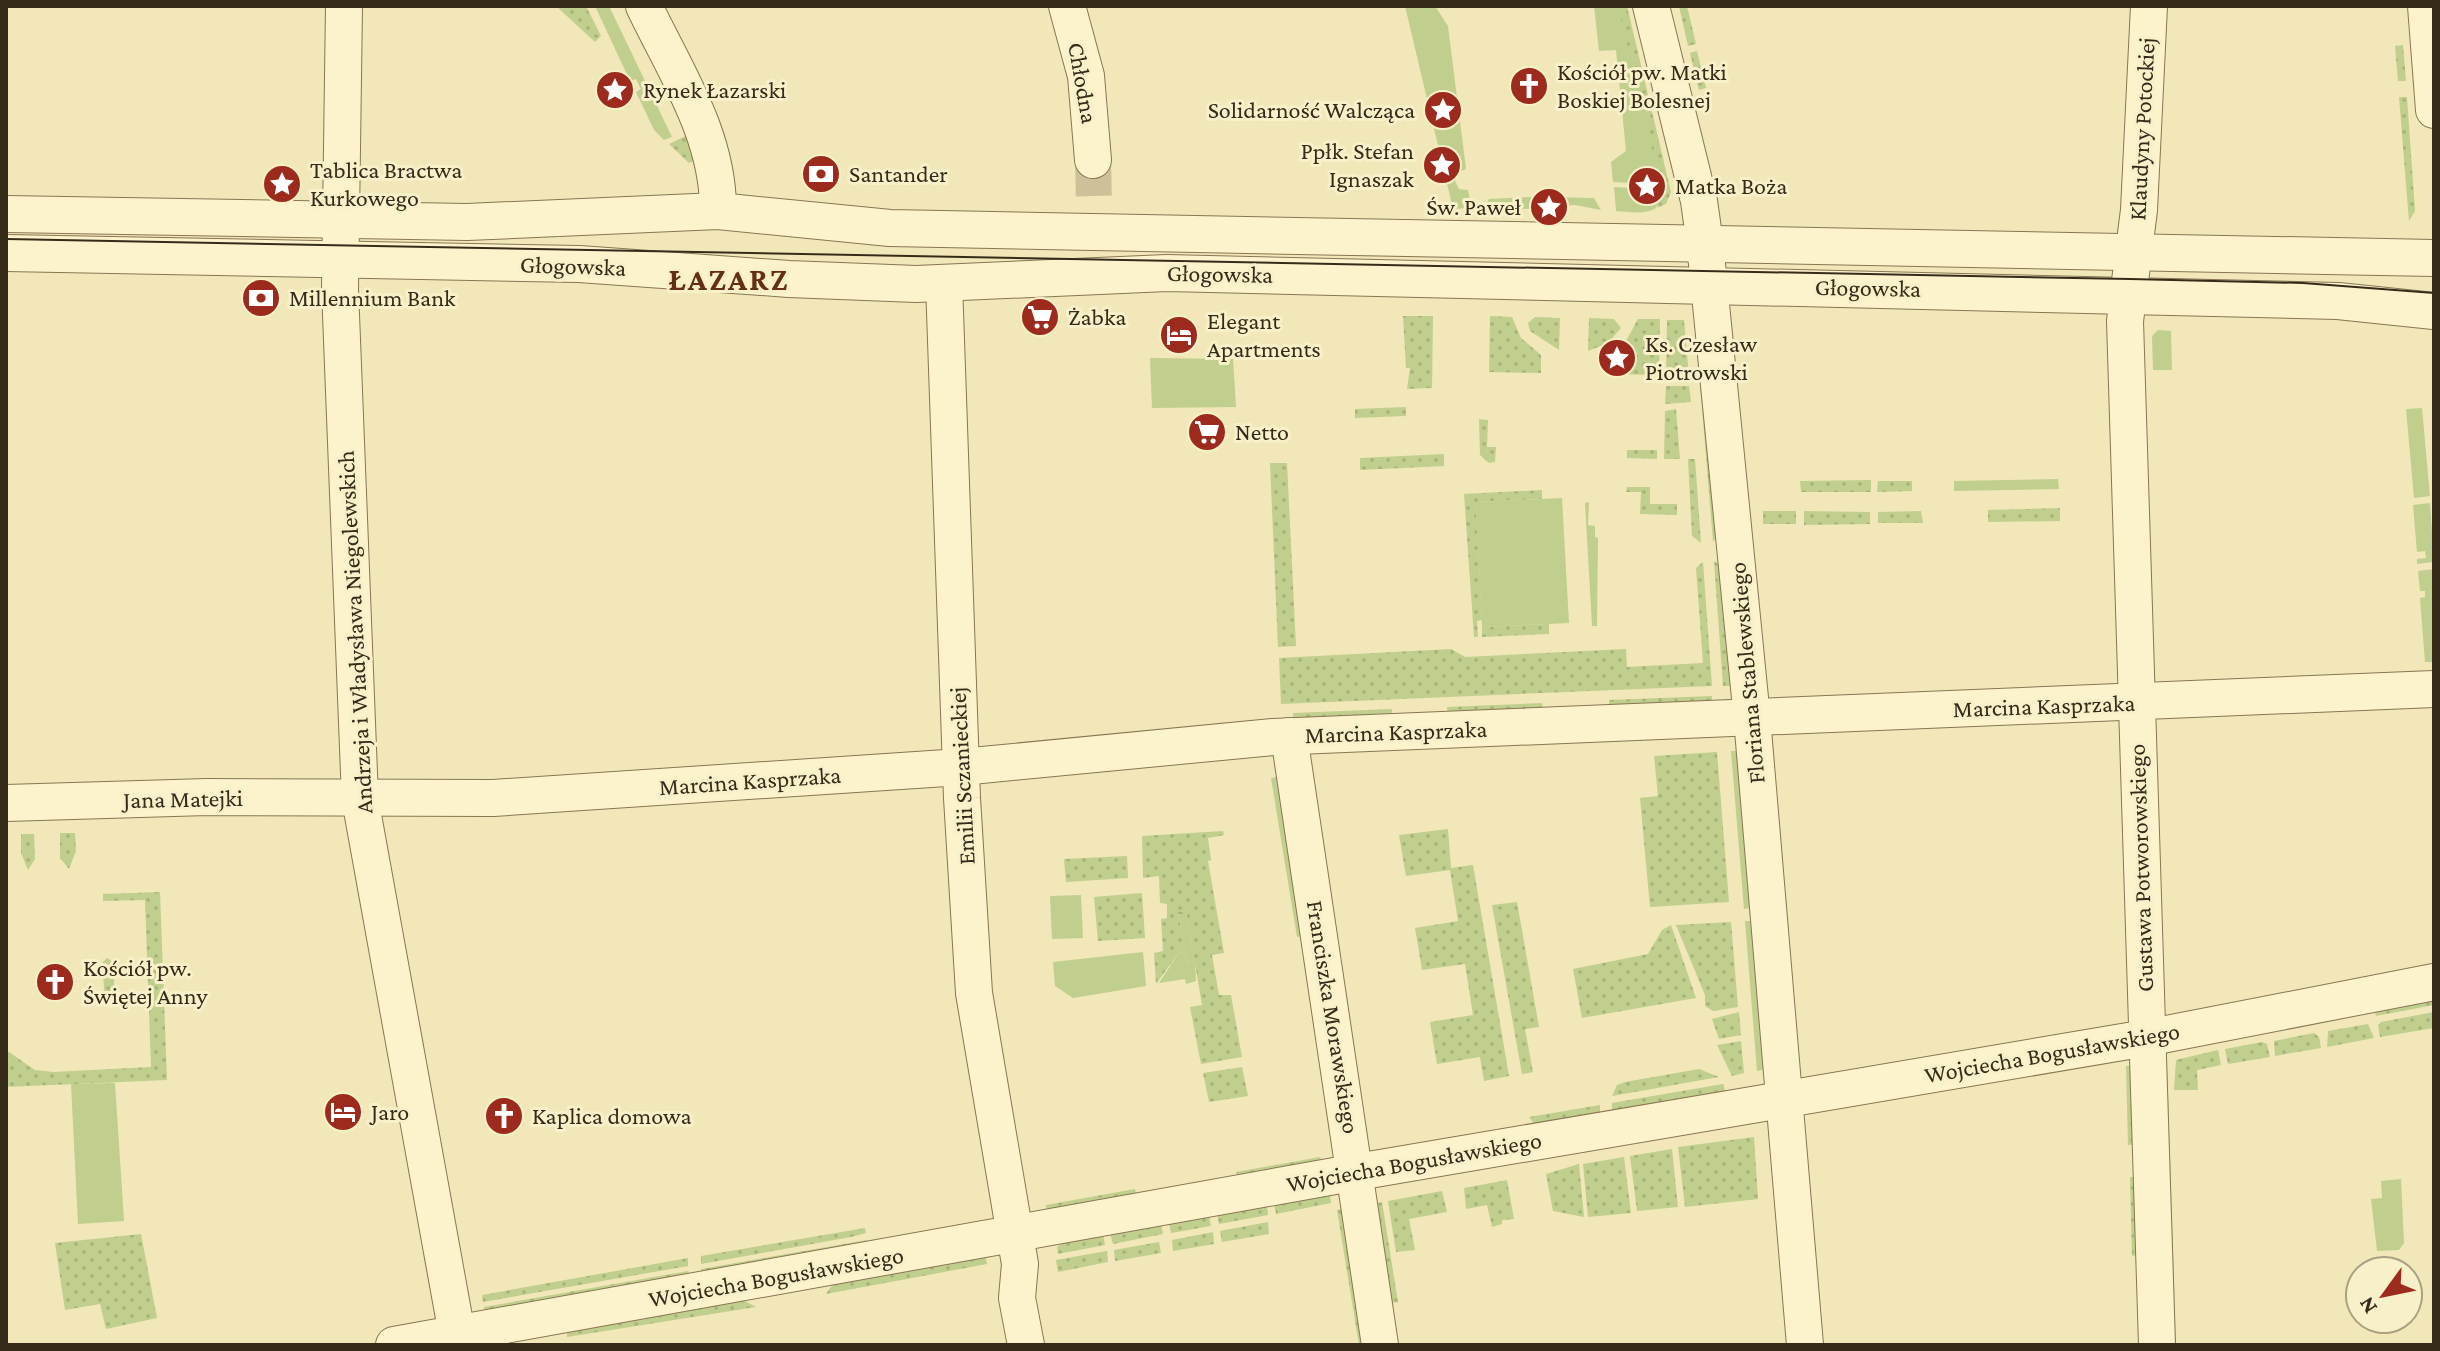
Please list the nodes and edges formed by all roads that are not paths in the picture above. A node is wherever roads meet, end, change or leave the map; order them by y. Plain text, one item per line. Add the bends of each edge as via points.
1 (344, 6) edge
2 (644, 6) edge
3 (1067, 6) edge
4 (1651, 6) edge
5 (2149, 6) edge
6 (2426, 6) edge
7 (2434, 110) edge
8 (1093, 160) tunnel mouth
9 (718, 211) junction
10 (6, 214) edge
11 (341, 221) junction
12 (1705, 244) junction
13 (2133, 252) junction
14 (6, 253) edge
15 (2434, 258) edge
16 (340, 260) junction
17 (944, 283) junction
18 (1708, 284) junction
19 (2128, 295) junction
20 (2434, 311) edge
21 (2434, 689) edge
22 (2136, 702) junction
23 (1752, 718) junction
24 (1289, 736) junction
25 (961, 767) junction
26 (360, 799) junction
27 (6, 803) edge
28 (2434, 982) edge
29 (2146, 1038) junction
30 (1783, 1099) junction
31 (1357, 1172) junction
32 (1017, 1250) junction
33 (458, 1338) edge
34 (394, 1345) edge
35 (1026, 1345) edge
36 (1050, 1345) edge
37 (1380, 1345) edge
38 (1805, 1345) edge
39 (2157, 1345) edge

1 - 11 street, Andrzeja i Władysława Niegolewskich
2 - 9 street via 708,140
3 - 8 street, Chłodna via 1086,76
4 - 12 street, Floriana Stablewskiego
5 - 13 street, Klaudyny Potockiej
6 - 7 street
9 - 11 street, Głogowska via 467,222
9 - 12 street, Głogowska via 890,228 1095,218
10 - 11 street, Głogowska
11 - 16 street, Andrzeja i Władysława Niegolewskich
12 - 13 street, Głogowska
12 - 18 street, Floriana Stablewskiego
13 - 15 street, Głogowska
13 - 19 street, Klaudyny Potockiej
14 - 16 street, Głogowska
16 - 17 street, Głogowska via 579,264 789,279
16 - 26 street, Andrzeja i Władysława Niegolewskich
17 - 18 street, Głogowska via 1167,273
17 - 25 street, Emilii Sczanieckiej
18 - 19 street, Głogowska
18 - 23 street, Floriana Stablewskiego
19 - 20 street, Głogowska via 2338,301
19 - 22 street, Gustawa Potworowskiego
21 - 22 street, Marcina Kasprzaka
22 - 23 street, Marcina Kasprzaka
22 - 29 street, Gustawa Potworowskiego
23 - 24 street, Marcina Kasprzaka
23 - 30 street, Floriana Stablewskiego
24 - 25 street, Marcina Kasprzaka
24 - 31 street, Franciszka Morawskiego
25 - 26 street, Marcina Kasprzaka via 479,798
25 - 32 street, Emilii Sczanieckiej via 976,1009
26 - 27 street, Jana Matejki
26 - 33 street, Andrzeja i Władysława Niegolewskich
28 - 29 street, Wojciecha Bogusławskiego
29 - 30 street, Wojciecha Bogusławskiego
29 - 39 street, Gustawa Potworowskiego
30 - 31 street, Wojciecha Bogusławskiego
30 - 38 street, Floriana Stablewskiego
31 - 32 street, Wojciecha Bogusławskiego
31 - 37 street, Franciszka Morawskiego
32 - 33 street, Wojciecha Bogusławskiego
32 - 35 street, Emilii Sczanieckiej via 1017,1298
32 - 36 street, Emilii Sczanieckiej via 1040,1294
33 - 34 street, Wojciecha Bogusławskiego

